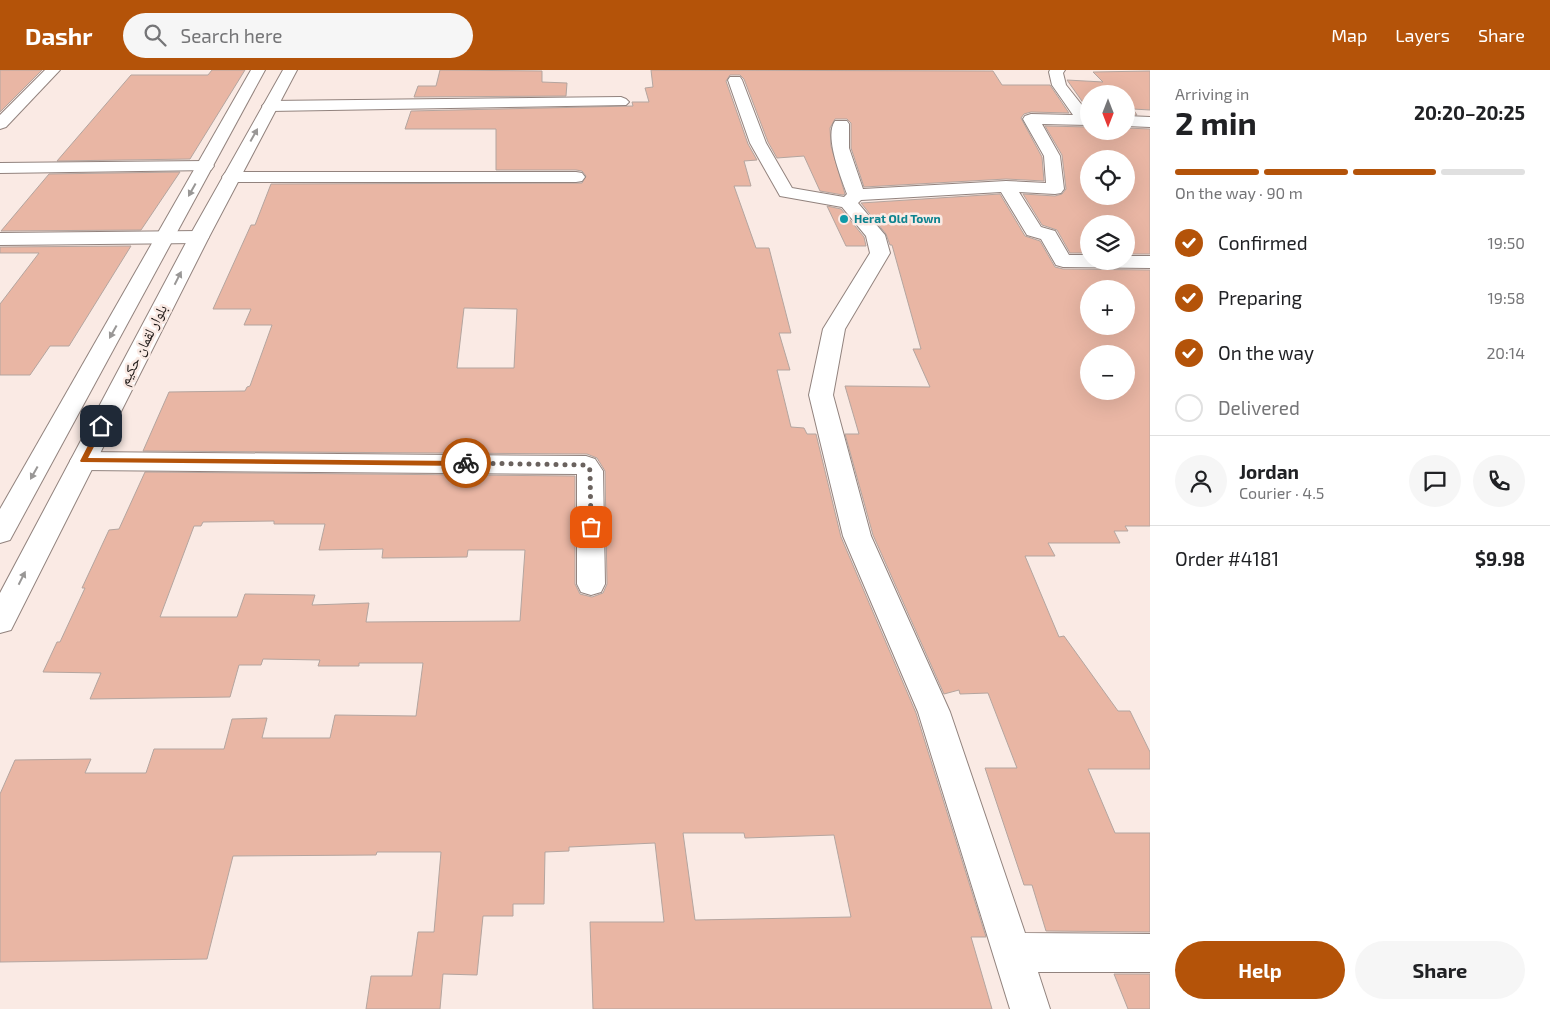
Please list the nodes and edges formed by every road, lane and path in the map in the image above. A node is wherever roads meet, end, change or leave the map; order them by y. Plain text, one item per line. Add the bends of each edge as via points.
1 (52, 70) edge
2 (258, 70) edge
3 (290, 70) edge
4 (1058, 70) edge
5 (735, 80) dead end
6 (621, 102) dead end
7 (270, 106) junction
8 (1080, 111) edge
9 (1080, 120) edge
10 (1135, 121) edge
11 (1150, 122) edge
12 (0, 124) edge
13 (841, 124) dead end
14 (205, 166) junction
15 (0, 168) edge
16 (231, 177) junction
17 (576, 177) dead end
18 (1006, 186) junction
19 (852, 199) junction
20 (166, 237) junction
21 (199, 237) junction
22 (0, 239) edge
23 (1150, 262) edge
24 (83, 461) junction
25 (0, 533) edge
26 (591, 584) dead end
27 (0, 621) edge
28 (1012, 952) junction
29 (1150, 953) edge
30 (1030, 1009) edge

1 - 12 street
2 - 14 street, بلوار لقمان حکیم
3 - 7 street, بلوار لقمان حکیم
4 - 8 street via 1060,85
5 - 19 street via 758,143 786,192
6 - 7 street
16 -> 7 street, بلوار لقمان حکیم
9 - 18 street via 1030,119 1052,156 1056,189
10 - 11 street
13 - 19 street via 841,148
14 - 15 street
14 -> 20 street, بلوار لقمان حکیم
16 - 17 street
16 - 21 street, بلوار لقمان حکیم
18 - 19 street
18 - 23 street via 1034,231 1048,235 1063,261
19 - 28 street via 875,235 880,253 834,329 822,396 858,536 934,712
20 - 21 street
20 - 22 street
20 -> 25 street, بلوار لقمان حکیم
24 -> 21 street, بلوار لقمان حکیم
24 - 26 street via 586,465 590,470
27 -> 24 street, بلوار لقمان حکیم
28 - 29 street
28 - 30 street

